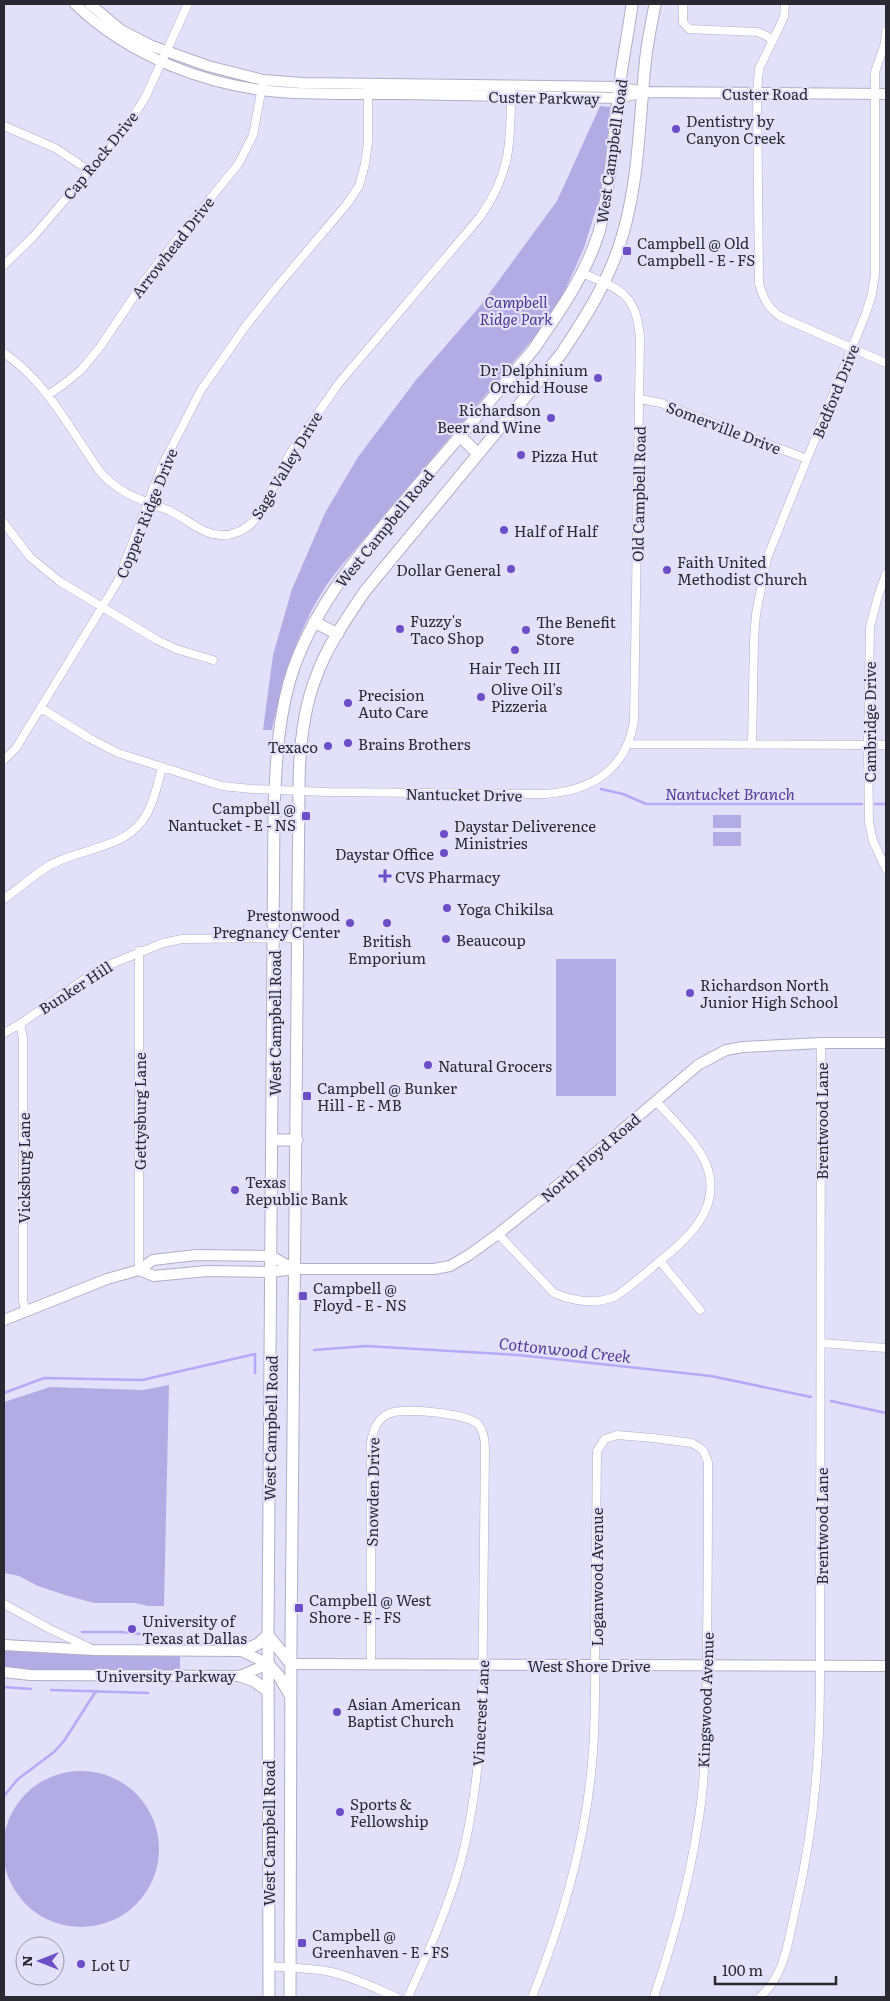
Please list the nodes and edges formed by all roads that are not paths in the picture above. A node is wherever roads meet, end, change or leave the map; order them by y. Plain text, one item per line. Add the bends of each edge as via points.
1 (75, 4) edge
2 (90, 4) edge
3 (188, 4) edge
4 (632, 4) edge
5 (655, 4) edge
6 (683, 4) edge
7 (784, 4) edge
8 (886, 31) edge
9 (772, 40) junction
10 (164, 56) junction
11 (262, 85) junction
12 (511, 86) junction
13 (367, 89) junction
14 (643, 92) junction
15 (619, 93) junction
16 (757, 93) junction
17 (875, 94) junction
18 (886, 94) edge
19 (511, 97) junction
20 (4, 126) edge
21 (90, 171) junction
22 (4, 265) edge
23 (582, 273) junction
24 (603, 282) junction
25 (852, 349) junction
26 (4, 353) edge
27 (886, 363) edge
28 (48, 395) junction
29 (640, 399) junction
30 (460, 436) junction
31 (478, 454) junction
32 (807, 459) junction
33 (147, 503) junction
34 (4, 523) edge
35 (886, 574) edge
36 (104, 608) junction
37 (314, 622) junction
38 (338, 634) junction
39 (212, 660) dead end
40 (41, 708) junction
41 (629, 744) junction
42 (752, 745) junction
43 (868, 745) junction
44 (886, 745) edge
45 (4, 760) edge
46 (162, 768) junction
47 (275, 790) junction
48 (299, 790) junction
49 (886, 869) edge
50 (4, 899) edge
51 (274, 938) junction
52 (298, 938) junction
53 (139, 951) junction
54 (20, 1024) junction
55 (4, 1033) edge
56 (821, 1043) junction
57 (886, 1043) edge
58 (656, 1101) junction
59 (273, 1140) junction
60 (296, 1140) junction
61 (498, 1234) junction
62 (271, 1256) junction
63 (660, 1261) junction
64 (294, 1269) junction
65 (139, 1270) junction
66 (272, 1272) junction
67 (700, 1310) dead end
68 (26, 1312) junction
69 (4, 1320) edge
70 (821, 1344) junction
71 (886, 1348) edge
72 (474, 1421) joint
73 (653, 1438) joint
74 (4, 1604) edge
75 (268, 1635) junction
76 (291, 1642) junction
77 (4, 1645) edge
78 (94, 1650) junction
79 (242, 1651) junction
80 (282, 1652) junction
81 (268, 1664) junction
82 (291, 1664) junction
83 (371, 1664) junction
84 (483, 1664) junction
85 (595, 1665) junction
86 (707, 1666) junction
87 (820, 1666) junction
88 (886, 1666) edge
89 (4, 1672) edge
90 (240, 1676) junction
91 (279, 1676) junction
92 (268, 1691) junction
93 (291, 1697) junction
94 (269, 1966) junction
95 (290, 1968) junction
96 (269, 1997) edge
97 (290, 1997) edge
98 (396, 1997) edge
99 (408, 1997) edge
100 (532, 1997) edge
101 (654, 1997) edge
102 (760, 1997) edge

1 - 10 street, Custer Parkway via 111,34
2 - 10 street, Custer Parkway via 108,20
3 - 10 street, Cap Rock Drive
4 - 15 main road, West Campbell Road
5 - 14 main road, West Campbell Road
6 - 9 street via 683,22 690,29 757,32
7 - 9 street via 784,17
8 - 17 street, Bedford Drive via 875,72
9 - 16 street via 759,69
10 - 11 street, Custer Parkway via 208,66
10 - 21 street, Cap Rock Drive via 145,98 127,126
11 - 13 street, Custer Parkway via 302,83
11 - 28 street, Arrowhead Drive via 253,135 239,162 147,277 100,347 81,370
12 - 13 street, Custer Parkway
12 - 15 street, Custer Parkway
12 - 19 street, Sage Valley Drive
13 - 19 street, Custer Parkway
13 - 33 street, Copper Ridge Drive via 368,142 359,186 269,296 213,372 189,412
14 - 15 street, Custer Parkway
14 - 16 street, Custer Road
14 - 24 main road, West Campbell Road via 632,196 620,242
15 - 19 street, Custer Parkway
15 - 23 main road, West Campbell Road via 614,150 598,236
16 - 17 street, Custer Road
16 - 25 street via 759,283 763,298 781,317
17 - 18 street, Custer Road
17 - 25 street, Bedford Drive via 875,274 872,294
19 - 33 street, Sage Valley Drive via 508,158 492,199 317,412 290,452 254,522 239,532 215,534
20 - 21 street via 55,148
21 - 22 street, Cap Rock Drive via 34,237
23 - 24 street, Old Campbell Road
23 - 30 main road, West Campbell Road via 533,350
24 - 29 street, Old Campbell Road via 628,298 637,316
24 - 31 main road, West Campbell Road via 583,322 561,354
25 - 27 street
25 - 32 street, Bedford Drive
26 - 28 street, Sage Valley Drive via 19,363
28 - 33 street, Sage Valley Drive via 101,473 122,492
29 - 32 street, Somerville Drive via 661,403
29 - 41 street, Old Campbell Road via 636,697
30 - 31 main road
30 - 37 main road, West Campbell Road via 347,569
31 - 38 main road, West Campbell Road via 380,570
32 - 42 street, Bedford Drive via 767,558 761,583 754,640
33 - 36 street, Copper Ridge Drive via 124,568
34 - 36 street via 21,547 48,572
35 - 43 street, Cambridge Drive via 870,627
36 - 39 street via 157,640
36 - 40 street, Copper Ridge Drive
37 - 38 main road
37 - 47 main road, West Campbell Road via 288,685
38 - 48 main road, West Campbell Road via 315,678 306,710
40 - 45 street, Copper Ridge Drive via 16,748
40 - 46 street, Nantucket Drive via 118,753
41 - 42 street
41 - 48 street, Nantucket Drive via 614,767 594,782 556,794
42 - 43 street
43 - 44 street
43 - 49 street, Cambridge Drive via 869,822 873,841
46 - 47 street, Nantucket Drive via 222,786
46 - 50 street via 147,814 128,834 50,865
47 - 48 street, Nantucket Drive
47 - 51 main road, West Campbell Road
48 - 52 main road, West Campbell Road
51 - 52 street, Bunker Hill
51 - 53 street, Bunker Hill via 182,939
51 - 59 main road, West Campbell Road
52 - 60 main road, West Campbell Road
53 - 54 street, Bunker Hill via 90,974
53 - 65 street, Gettysburg Lane
54 - 55 street, Bunker Hill
54 - 68 street, Vicksburg Lane via 23,1038 23,1301
56 - 57 street, North Floyd Road
56 - 58 street, North Floyd Road via 726,1050 698,1064
56 - 70 street, Brentwood Lane
58 - 61 street, North Floyd Road
58 - 63 street via 698,1150 706,1164 711,1189 699,1225
59 - 60 main road
59 - 62 main road, West Campbell Road
60 - 64 main road, West Campbell Road
61 - 63 street via 540,1281 554,1293 574,1300 607,1300 616,1296
61 - 64 street, North Floyd Road via 469,1255 442,1268
62 - 64 street, North Floyd Road
62 - 65 street, North Floyd Road via 174,1257 153,1260
62 - 66 main road, West Campbell Road
63 - 67 street
64 - 66 street, North Floyd Road
64 - 76 main road, West Campbell Road
65 - 66 street, North Floyd Road via 154,1276 207,1271
65 - 68 street, North Floyd Road via 107,1279
66 - 75 main road, West Campbell Road
68 - 69 street, North Floyd Road
70 - 71 street
70 - 87 street, Brentwood Lane
72 - 83 street, Snowden Drive via 452,1414 398,1411 379,1420 373,1430 370,1443
72 - 84 street, Vinecrest Lane via 482,1430 485,1449
73 - 85 street, Loganwood Avenue via 618,1435 605,1439 597,1451
73 - 86 street, Kingswood Avenue via 692,1443 703,1450 708,1462
74 - 78 street
75 - 79 main road
75 - 80 main road
75 - 81 main road, West Campbell Road
76 - 80 main road
76 - 82 main road, West Campbell Road
77 - 78 street, University Parkway
78 - 79 street, University Parkway
79 - 81 street, University Parkway
80 - 81 main road
80 - 82 main road
81 - 90 street, University Parkway
81 - 91 main road
81 - 92 main road, West Campbell Road
82 - 83 street, West Shore Drive
82 - 91 main road
82 - 93 main road, West Campbell Road
83 - 84 street, West Shore Drive
84 - 85 street, West Shore Drive
84 - 99 street, Vinecrest Lane via 480,1749 468,1830 446,1907
85 - 86 street, West Shore Drive
85 - 100 street, Loganwood Avenue via 591,1774 573,1877
86 - 87 street, West Shore Drive
86 - 101 street, Kingswood Avenue via 706,1738 695,1839 670,1949
87 - 88 street, West Shore Drive
87 - 102 street, Brentwood Lane via 816,1785 800,1887 782,1965 776,1980
89 - 90 street, University Parkway via 30,1675
90 - 92 main road
91 - 92 main road
91 - 93 main road
92 - 94 main road, West Campbell Road
93 - 95 main road, West Campbell Road
94 - 95 street
94 - 96 main road, West Campbell Road
95 - 97 main road, West Campbell Road
95 - 98 street via 333,1972

